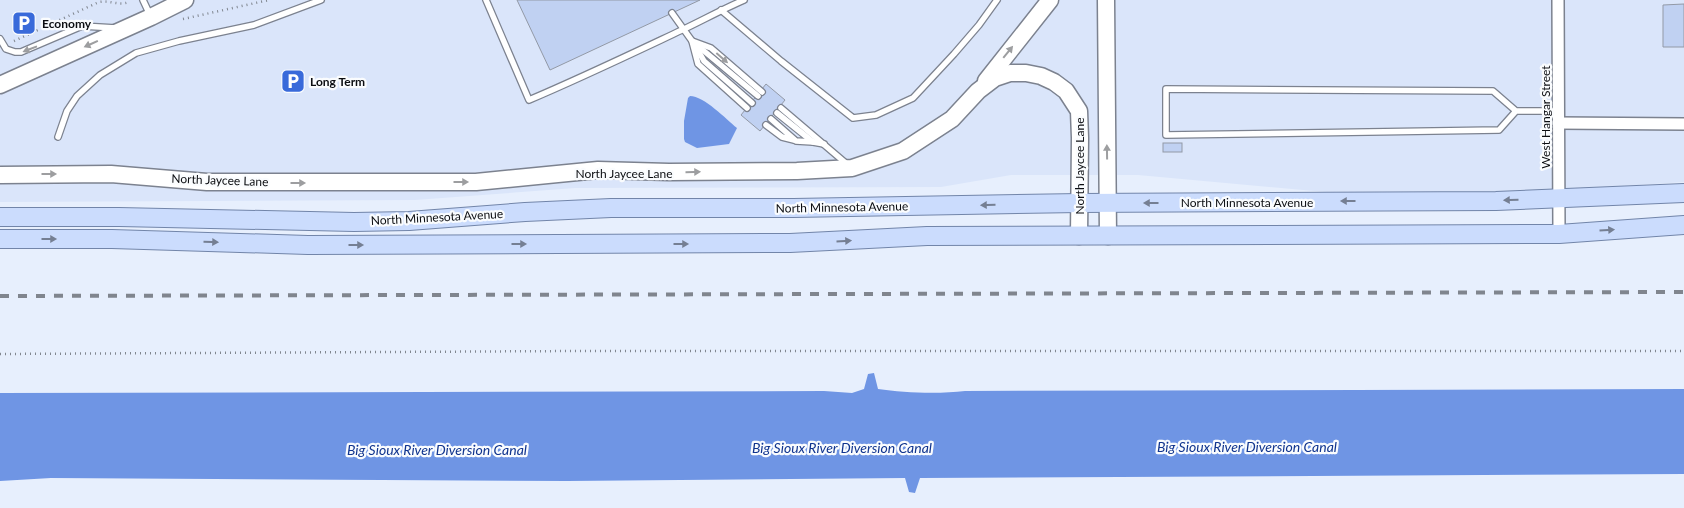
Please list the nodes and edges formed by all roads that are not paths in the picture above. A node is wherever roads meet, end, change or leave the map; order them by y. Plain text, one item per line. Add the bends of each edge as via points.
1 (143, 0) edge
2 (185, 0) edge
3 (321, 0) edge
4 (486, 0) edge
5 (744, 0) edge
6 (997, 0) edge
7 (1050, 0) edge
8 (1106, 0) edge
9 (1558, 0) edge
10 (721, 10) junction
11 (672, 13) dead end
12 (151, 17) junction
13 (126, 28) junction
14 (684, 29) junction
15 (0, 39) edge
16 (692, 41) junction
17 (0, 85) edge
18 (978, 91) junction
19 (760, 94) dead end
20 (752, 103) dead end
21 (747, 108) dead end
22 (1558, 110) junction
23 (1516, 111) junction
24 (771, 119) dead end
25 (1558, 123) junction
26 (1684, 124) edge
27 (766, 125) dead end
28 (58, 137) dead end
29 (796, 141) junction
30 (813, 142) junction
31 (824, 144) junction
32 (852, 168) junction
33 (0, 175) edge
34 (1684, 193) edge
35 (1559, 199) junction
36 (1080, 203) junction
37 (1108, 203) junction
38 (0, 217) edge
39 (1684, 225) edge
40 (1559, 234) junction
41 (1079, 236) junction
42 (1108, 236) junction
43 (0, 239) edge

1 - 12 lane
2 - 12 main road
3 - 28 lane via 254,25 136,53 100,75 77,96 67,111
4 - 14 lane via 530,100
5 - 10 lane
6 - 10 lane via 979,25 913,98 876,115 853,118
18 -> 7 main road
37 -> 8 main road
9 - 22 street, West Hangar Street
10 - 14 lane
11 - 14 lane
12 - 13 main road
13 -> 15 lane via 82,26 21,52 10,51
13 -> 17 main road
14 - 16 lane
16 -> 19 lane
16 - 20 lane via 704,61
16 - 21 lane via 698,64
18 - 32 main road, North Jaycee Lane via 952,119 903,151
18 - 36 main road, North Jaycee Lane via 995,78 1010,73 1041,76 1066,91 1079,111
22 - 23 lane
22 - 25 street, West Hangar Street
23 - 23 lane via 1493,91 1166,89 1166,135 1499,130
24 - 29 lane
25 - 26 street
25 - 35 street, West Hangar Street
27 - 29 lane via 782,137
29 - 30 lane
30 - 31 lane
30 - 31 lane via 779,110
31 - 32 lane
33 -> 32 main road, North Jaycee Lane via 111,174 207,182 476,182 598,170 797,171
34 - 35 main road, North Minnesota Avenue
35 -> 37 main road, North Minnesota Avenue
35 - 40 street, West Hangar Street
36 - 37 main road, North Minnesota Avenue
36 -> 38 main road, North Minnesota Avenue via 610,208 354,222
36 - 41 main road, North Jaycee Lane
37 - 42 main road
40 -> 39 main road, North Minnesota Avenue
40 - 42 main road, North Minnesota Avenue
41 - 42 main road, North Minnesota Avenue
43 -> 41 main road, North Minnesota Avenue via 112,238 308,245 790,243 927,236

